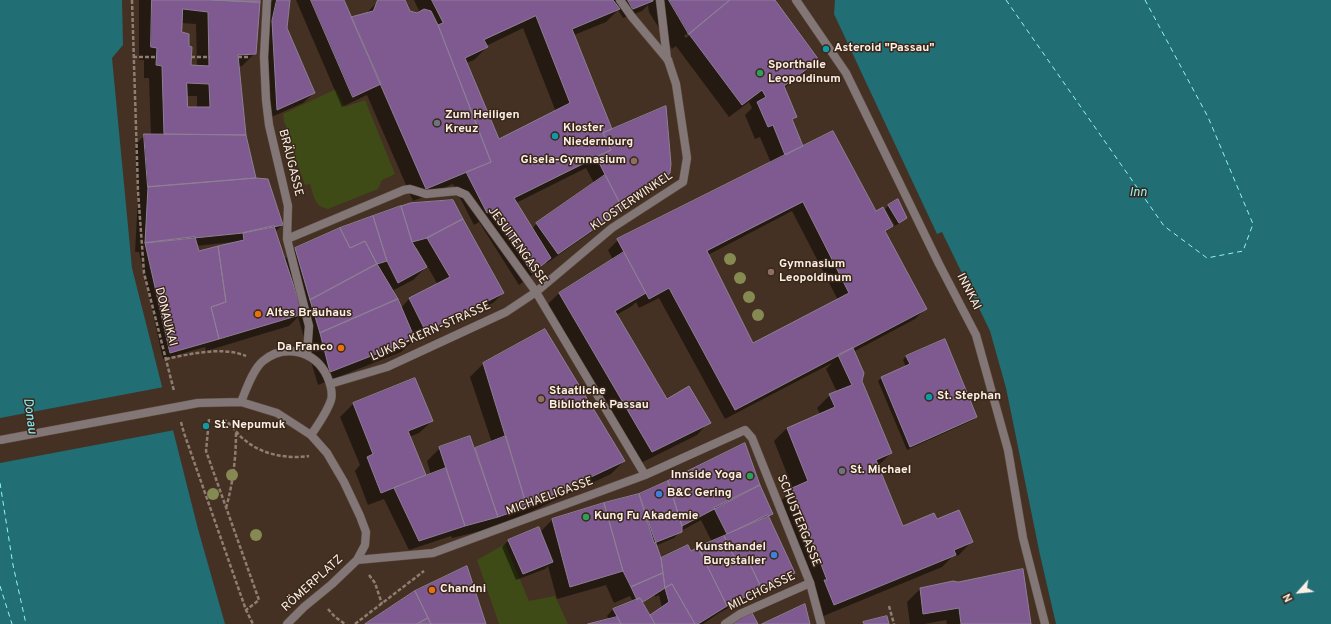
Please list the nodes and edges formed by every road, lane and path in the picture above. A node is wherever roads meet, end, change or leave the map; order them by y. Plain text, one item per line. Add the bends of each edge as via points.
1 (132, 0) edge
2 (267, 0) edge
3 (620, 0) edge
4 (660, 0) edge
5 (796, 0) edge
6 (133, 57) junction
7 (157, 57) dead end
8 (191, 57) dead end
9 (210, 57) dead end
10 (668, 60) junction
11 (287, 239) junction
12 (536, 292) junction
13 (307, 354) junction
14 (166, 359) junction
15 (261, 362) junction
16 (330, 384) junction
17 (176, 398) dead end
18 (242, 402) junction
19 (214, 417) dead end
20 (218, 417) dead end
21 (180, 419) dead end
22 (745, 430) joint
23 (236, 431) junction
24 (311, 435) junction
25 (0, 440) edge
26 (300, 457) dead end
27 (645, 475) junction
28 (226, 509) junction
29 (433, 553) junction
30 (357, 560) junction
31 (375, 583) dead end
32 (810, 583) junction
33 (382, 604) junction
34 (889, 606) dead end
35 (246, 610) junction
36 (335, 617) dead end
37 (253, 624) edge
38 (287, 624) edge
39 (345, 624) edge
40 (355, 624) edge
41 (725, 624) edge
42 (821, 624) edge
43 (894, 624) edge
44 (1045, 624) edge

1 - 6 path, DONAUKAI
2 - 11 street, BRÄUGASSE via 264,57 266,100 269,125 288,206
3 - 10 street, KLOSTERWINKEL
4 - 10 street, KLOSTERWINKEL
5 - 44 street, INNKAI via 846,73 976,335 1008,450 1023,538
6 - 7 path
6 - 14 path, DONAUKAI via 144,273
8 - 9 path
10 - 12 street, KLOSTERWINKEL via 676,84 687,158 683,182 612,228
11 - 12 street, JESUITENGASSE via 404,190 410,189 426,194 456,191 466,195
11 - 13 street, BRÄUGASSE via 309,326
12 - 16 street, LUKAS-KERN-STRASSE via 506,312 387,367
12 - 27 street, JESUITENGASSE
13 - 15 street via 285,352 274,354
13 - 16 street via 324,370
14 - 15 path via 207,352 238,352
14 - 17 path, DONAUKAI
15 - 18 street
16 - 24 street via 331,399
18 - 24 street, RÖMERPLATZ via 277,413
18 - 25 street, RÖMERPLATZ, bridge via 198,403
19 - 28 path via 209,418 206,451
20 - 23 path
21 - 35 path
22 - 27 street, MICHAELIGASSE
22 - 32 street, SCHUSTERGASSE via 752,438
23 - 26 path via 246,441 266,452
23 - 28 path via 236,455
24 - 30 street, RÖMERPLATZ via 327,453 344,482 366,532 365,545
27 - 29 street, MICHAELIGASSE
28 - 35 path via 259,600
29 - 30 street, MICHAELIGASSE
29 - 33 path via 426,570
30 - 38 street, RÖMERPLATZ
31 - 33 path
32 - 41 street, MILCHGASSE via 740,614
32 - 42 street, SCHUSTERGASSE
33 - 40 path
34 - 43 path
35 - 37 path
36 - 39 path

